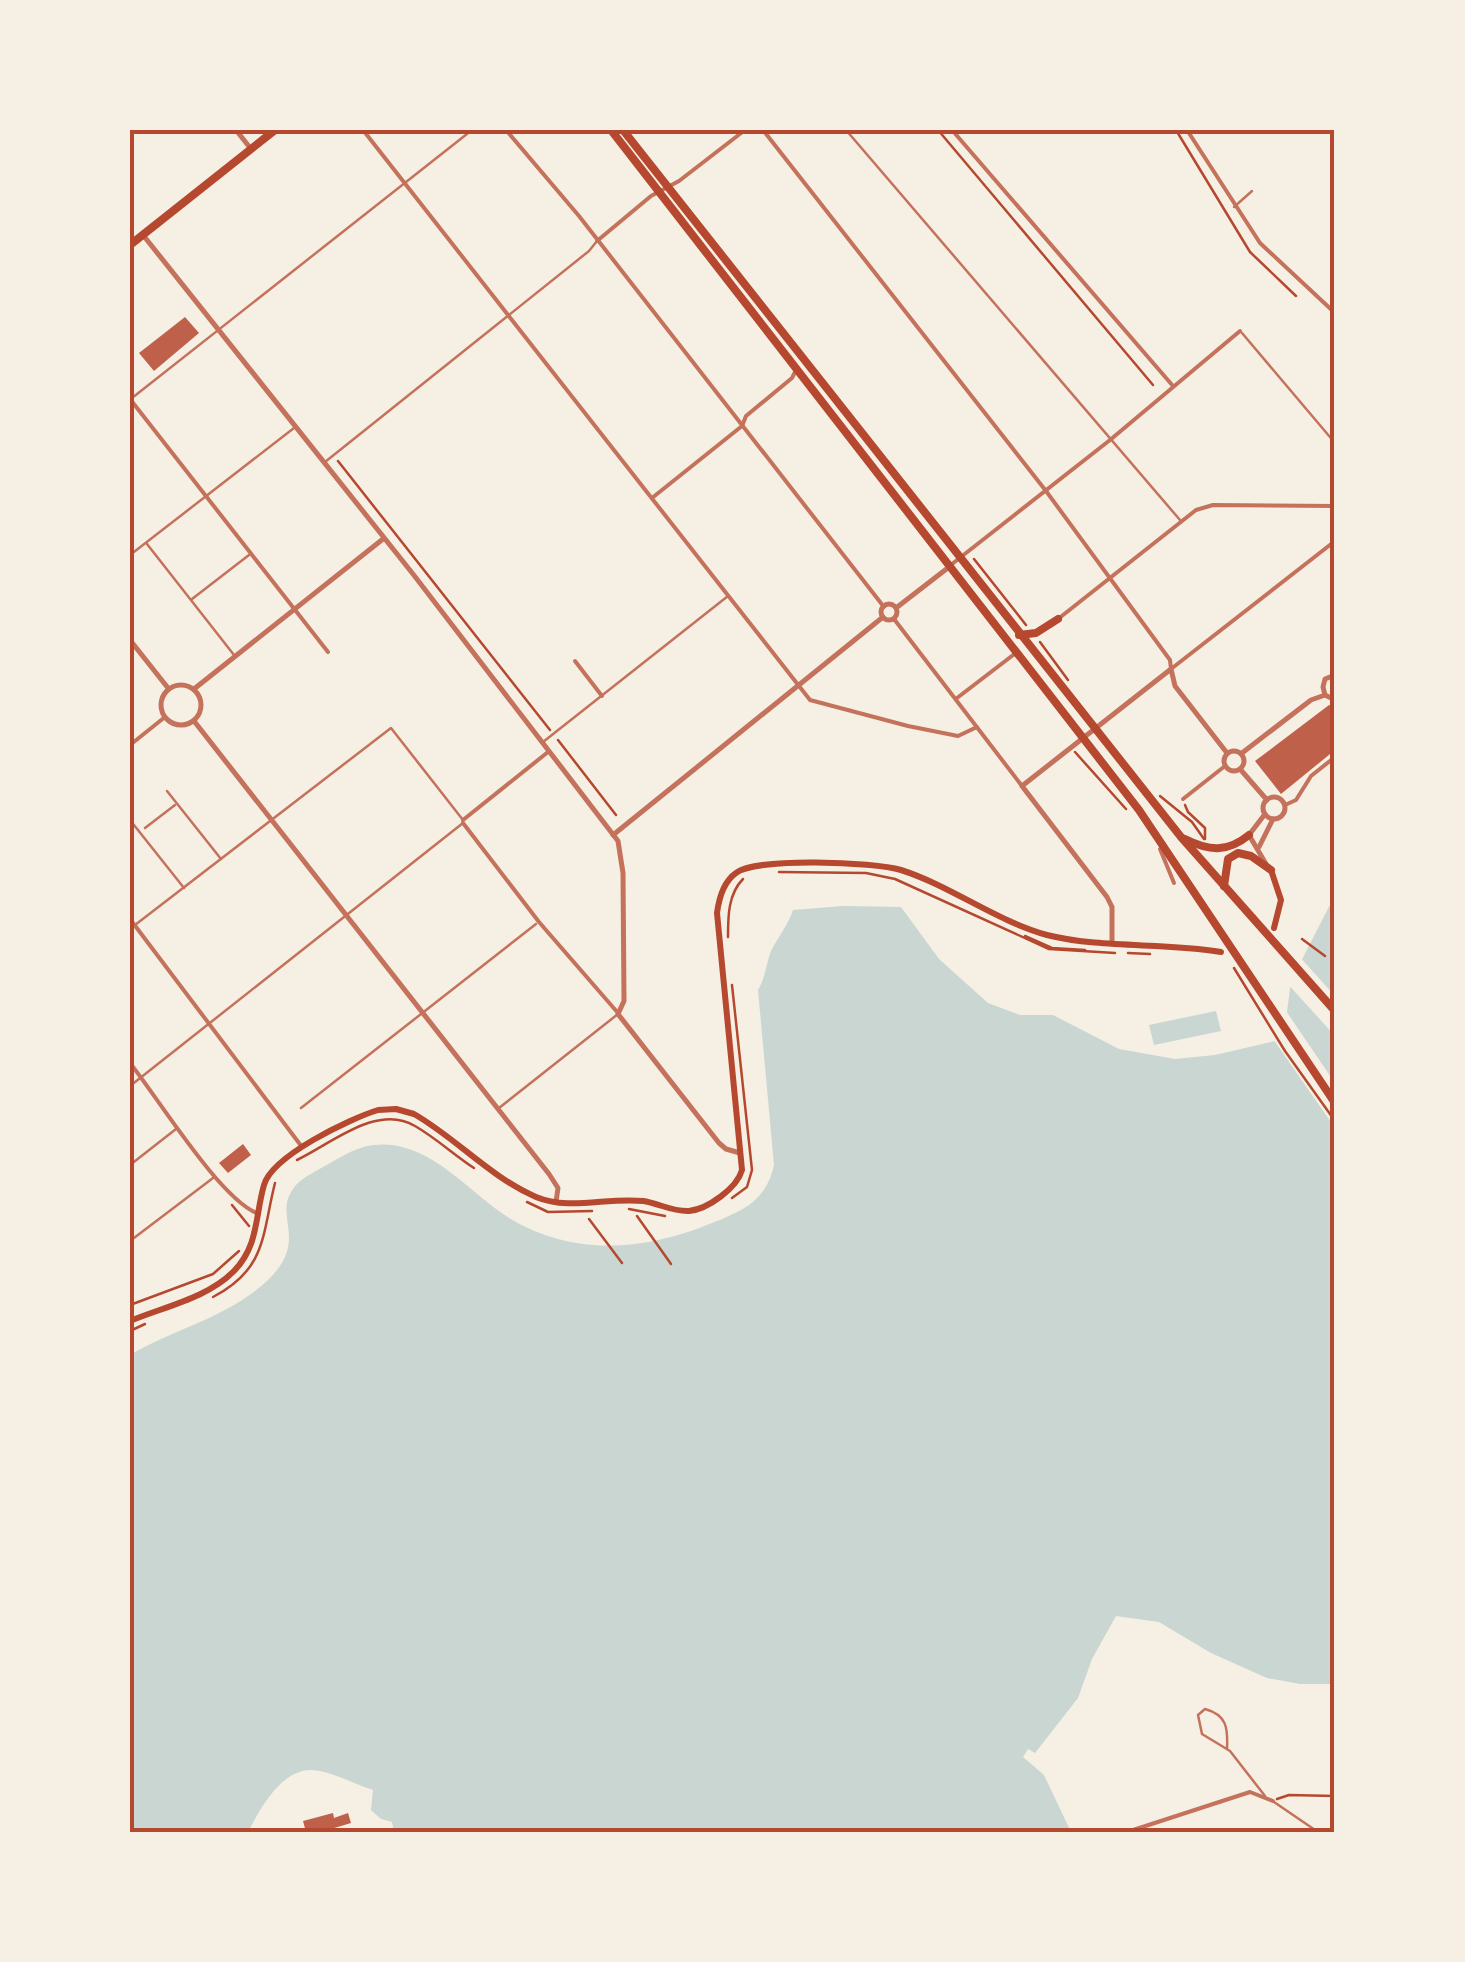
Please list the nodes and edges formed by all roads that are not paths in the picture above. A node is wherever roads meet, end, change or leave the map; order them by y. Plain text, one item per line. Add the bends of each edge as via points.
1 (236, 130) edge
2 (275, 130) edge
3 (362, 130) edge
4 (472, 130) edge
5 (506, 130) edge
6 (612, 130) edge
7 (623, 130) edge
8 (745, 130) edge
9 (763, 130) edge
10 (846, 130) edge
11 (952, 130) edge
12 (1187, 130) edge
13 (251, 149) junction
14 (404, 184) junction
15 (663, 188) junction
16 (1252, 191) dead end
17 (1234, 206) junction
18 (144, 235) junction
19 (597, 241) junction
20 (130, 246) edge
21 (1335, 312) edge
22 (508, 315) junction
23 (219, 329) junction
24 (1240, 331) joint
25 (798, 367) junction
26 (1173, 386) junction
27 (130, 399) edge
28 (742, 426) junction
29 (295, 427) junction
30 (1110, 440) junction
31 (1335, 443) edge
32 (324, 463) junction
33 (1046, 491) junction
34 (206, 496) junction
35 (652, 498) junction
36 (1335, 503) edge
37 (1180, 520) junction
38 (383, 539) junction
39 (146, 542) junction
40 (1335, 542) edge
41 (251, 554) junction
42 (130, 555) edge
43 (960, 558) junction
44 (950, 566) junction
45 (1113, 578) junction
46 (728, 596) junction
47 (190, 600) junction
48 (884, 606) junction
49 (896, 608) junction
50 (295, 609) junction
51 (884, 618) junction
52 (894, 618) junction
53 (1058, 619) joint
54 (1020, 635) junction
55 (130, 640) edge
56 (328, 652) dead end
57 (1017, 652) junction
58 (235, 656) junction
59 (575, 661) dead end
60 (1171, 669) junction
61 (1335, 675) edge
62 (797, 686) junction
63 (169, 689) junction
64 (194, 689) junction
65 (1325, 695) junction
66 (602, 696) junction
67 (956, 699) junction
68 (1335, 700) edge
69 (162, 719) junction
70 (194, 721) junction
71 (978, 727) junction
72 (1095, 729) junction
73 (1083, 738) junction
74 (542, 743) junction
75 (130, 745) edge
76 (548, 752) junction
77 (1227, 753) junction
78 (1242, 753) junction
79 (1335, 756) edge
80 (1225, 766) junction
81 (1240, 770) junction
82 (1022, 786) junction
83 (167, 791) dead end
84 (1183, 799) road end
85 (1267, 800) junction
86 (177, 804) junction
87 (1284, 805) junction
88 (1266, 814) junction
89 (1273, 818) junction
90 (130, 820) edge
91 (272, 820) junction
92 (463, 822) junction
93 (145, 828) dead end
94 (613, 835) junction
95 (1249, 835) junction
96 (1181, 838) junction
97 (1160, 850) dead end
98 (1258, 850) junction
99 (222, 860) junction
100 (1271, 870) junction
101 (1174, 883) dead end
102 (1224, 886) junction
103 (185, 889) junction
104 (348, 915) junction
105 (130, 919) edge
106 (539, 922) junction
107 (132, 926) edge
108 (1274, 928) dead end
109 (1112, 942) junction
110 (1220, 952) dead end
111 (1335, 1011) edge
112 (423, 1013) junction
113 (618, 1014) junction
114 (210, 1022) junction
115 (130, 1063) edge
116 (141, 1077) junction
117 (130, 1086) edge
118 (1335, 1103) edge
119 (302, 1108) dead end
120 (498, 1109) junction
121 (178, 1128) junction
122 (302, 1148) junction
123 (740, 1153) junction
124 (130, 1166) edge
125 (216, 1176) junction
126 (556, 1202) junction
127 (260, 1214) junction
128 (130, 1241) edge
129 (130, 1321) edge
130 (1227, 1749) junction
131 (1266, 1797) junction
132 (1273, 1801) joint
133 (1126, 1832) edge
134 (1318, 1832) edge

1 - 13 street
2 - 13 main road
3 - 14 street
4 - 14 lane
5 - 19 street
6 - 15 main road
7 - 15 main road
8 - 15 street
9 - 33 street
10 - 30 lane
11 - 26 street
12 - 17 street
13 - 18 main road
14 - 22 street
14 - 23 lane
15 - 19 street
15 - 25 main road
15 - 43 main road
16 - 17 lane
17 - 21 street via 1260,243
18 - 20 main road
18 - 23 street
19 - 22 lane
19 - 28 street
22 - 32 lane
22 - 35 street
23 - 27 lane
23 - 29 street
24 - 26 street
24 - 31 lane
25 - 28 street
25 - 44 main road
26 - 30 street
27 - 34 street
28 - 35 street
28 - 48 street
29 - 32 street
29 - 34 lane
30 - 33 street
30 - 37 lane
32 - 38 street
33 - 43 street
33 - 45 street
34 - 39 lane
34 - 41 street
35 - 46 street
36 - 37 street via 1214,505
37 - 45 street
38 - 50 street
38 - 74 street
39 - 42 lane
39 - 47 lane
40 - 60 street
41 - 47 lane
41 - 50 street
43 - 44 street
43 - 54 main road
44 - 49 street
44 - 57 main road
45 - 53 street
45 - 60 street
46 - 62 street
46 - 66 lane
47 - 58 lane
48 - 49 street
48 - 51 street
49 - 52 street
50 - 56 street
50 - 58 street
51 - 52 street
51 - 62 street
52 - 67 street
53 - 54 main road
54 - 72 main road
55 - 63 street
57 - 67 street
57 - 73 main road
58 - 64 street
59 - 66 street
60 - 72 street
60 - 77 street via 1175,686
61 - 65 street via 1323,683
62 - 71 street via 810,700 908,726 958,736
62 - 94 street
63 - 64 street
63 - 69 street
64 - 70 street via 202,705
65 - 68 street
65 - 78 street
66 - 74 lane
67 - 71 street
69 - 70 street
69 - 75 street
70 - 91 street
71 - 82 street
72 - 73 street
72 - 96 main road
73 - 82 street
73 - 118 main road via 1211,914
74 - 76 street
76 - 92 street
76 - 94 street
77 - 78 street
77 - 80 street
78 - 81 street
79 - 87 street
80 - 81 street
80 - 84 street
81 - 85 street
82 - 109 street via 1107,897
83 - 86 lane
85 - 87 street via 1278,798
85 - 88 street
86 - 93 lane
86 - 99 lane
87 - 89 street
88 - 89 street
88 - 95 street
89 - 98 street
90 - 103 lane
91 - 92 lane via 392,728
91 - 99 lane
91 - 104 street
92 - 104 lane
92 - 106 street
94 - 113 street via 623,873 624,1001
95 - 96 main road via 1213,850
95 - 98 street
96 - 102 main road
97 - 101 street
98 - 100 street
99 - 103 lane
100 - 102 main road via 1238,852 1228,859
100 - 108 main road via 1281,900
102 - 111 main road
103 - 107 lane
104 - 112 street
104 - 114 lane
105 - 107 street
106 - 112 lane
106 - 113 street
107 - 114 street
109 - 110 main road
109 - 123 main road via 1042,933 897,869 780,863 736,872 717,913
112 - 119 lane
112 - 120 street
113 - 120 lane
113 - 123 street via 719,1144
114 - 116 lane
114 - 122 street
115 - 116 street
116 - 117 lane
116 - 121 street
120 - 126 street via 555,1182
121 - 124 lane
121 - 125 street
122 - 126 main road via 369,1113 405,1111 520,1189
122 - 127 main road via 271,1170
123 - 126 main road via 737,1181 694,1209 612,1199
125 - 127 street via 243,1206
125 - 128 lane
127 - 129 main road via 249,1251 222,1282
130 - 130 lane via 1202,1734 1198,1715 1205,1709 1225,1720
130 - 131 lane
131 - 132 street
131 - 133 street via 1250,1792
132 - 134 lane

